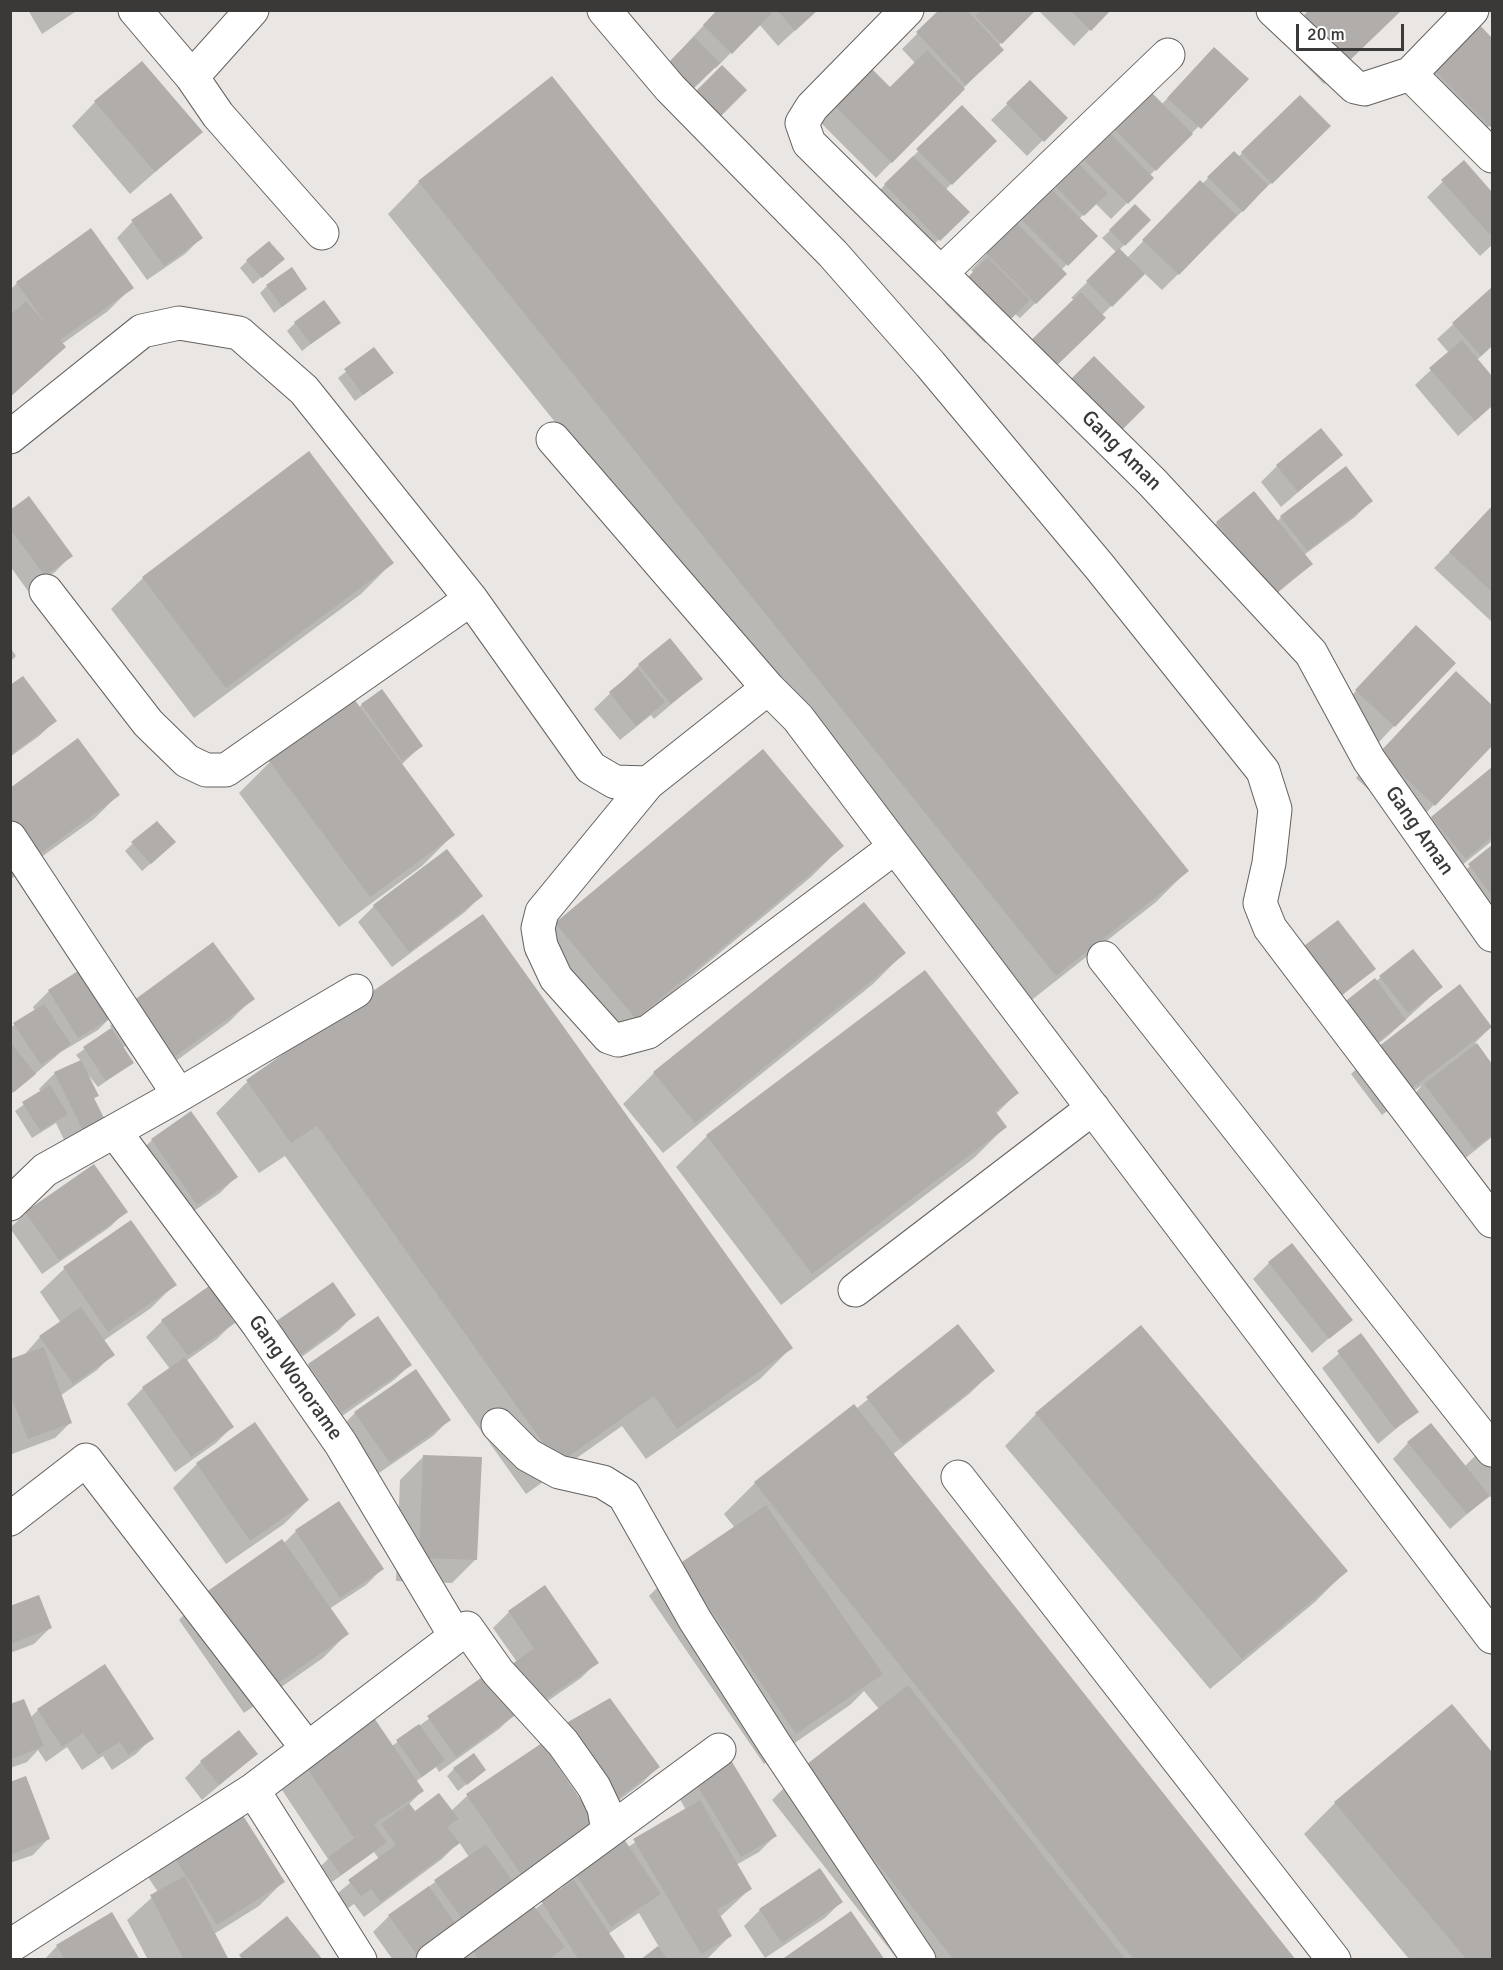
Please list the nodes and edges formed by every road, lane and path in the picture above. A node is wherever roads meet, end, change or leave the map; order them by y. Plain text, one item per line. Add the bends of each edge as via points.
1 (135, 10) edge
2 (252, 10) edge
3 (604, 10) edge
4 (907, 10) edge
5 (1273, 10) edge
6 (1472, 10) edge
7 (1168, 56) dead end
8 (1410, 74) junction
9 (192, 77) junction
10 (1492, 156) edge
11 (322, 233) dead end
12 (941, 273) junction
13 (10, 436) edge
14 (553, 440) dead end
15 (46, 591) dead end
16 (471, 599) junction
17 (768, 688) junction
18 (648, 783) junction
19 (10, 838) edge
20 (896, 847) junction
21 (1492, 935) edge
22 (1104, 958) dead end
23 (356, 991) dead end
24 (179, 1095) junction
25 (1093, 1108) junction
26 (115, 1132) junction
27 (10, 1204) edge
28 (1492, 1221) edge
29 (855, 1290) dead end
30 (498, 1425) dead end
31 (1492, 1450) edge
32 (958, 1478) dead end
33 (10, 1519) edge
34 (456, 1636) junction
35 (1492, 1637) edge
36 (307, 1748) junction
37 (719, 1750) dead end
38 (253, 1790) junction
39 (608, 1831) junction
40 (10, 1946) edge
41 (360, 1959) edge
42 (434, 1959) edge
43 (919, 1959) edge
44 (1334, 1959) edge

1 - 9 street
2 - 9 street
3 - 28 street via 670,88 833,254 930,364 1263,771 1275,809 1260,903 1270,928
4 - 12 street, Gang Aman via 812,106 802,123 809,143
5 - 8 street via 1355,87 1375,87
6 - 8 street
7 - 12 street
8 - 10 street
9 - 11 street via 218,115
12 - 21 street, Gang Aman via 1152,482 1311,652 1369,760
13 - 16 street via 142,331 179,322 239,333 304,390
14 - 17 street
15 - 16 street via 148,723 187,760 206,770 226,770
16 - 18 street via 591,768 615,783
17 - 18 street
17 - 20 street via 798,718
18 - 20 street via 542,912 538,928 541,946 556,978 609,1037 618,1040 648,1032
19 - 24 street
20 - 25 street
22 - 31 street
23 - 24 street
24 - 26 street
25 - 29 street
25 - 35 street
26 - 27 street via 45,1170
26 - 34 street, Gang Wonorame via 258,1324 341,1444
30 - 43 street via 528,1455 559,1472 603,1482 624,1495 701,1629
32 - 44 street
33 - 36 street via 86,1460
34 - 36 street
34 - 39 street via 467,1628 498,1672 563,1743 600,1796
36 - 38 street
37 - 39 street
38 - 40 street
38 - 41 street
39 - 42 street

